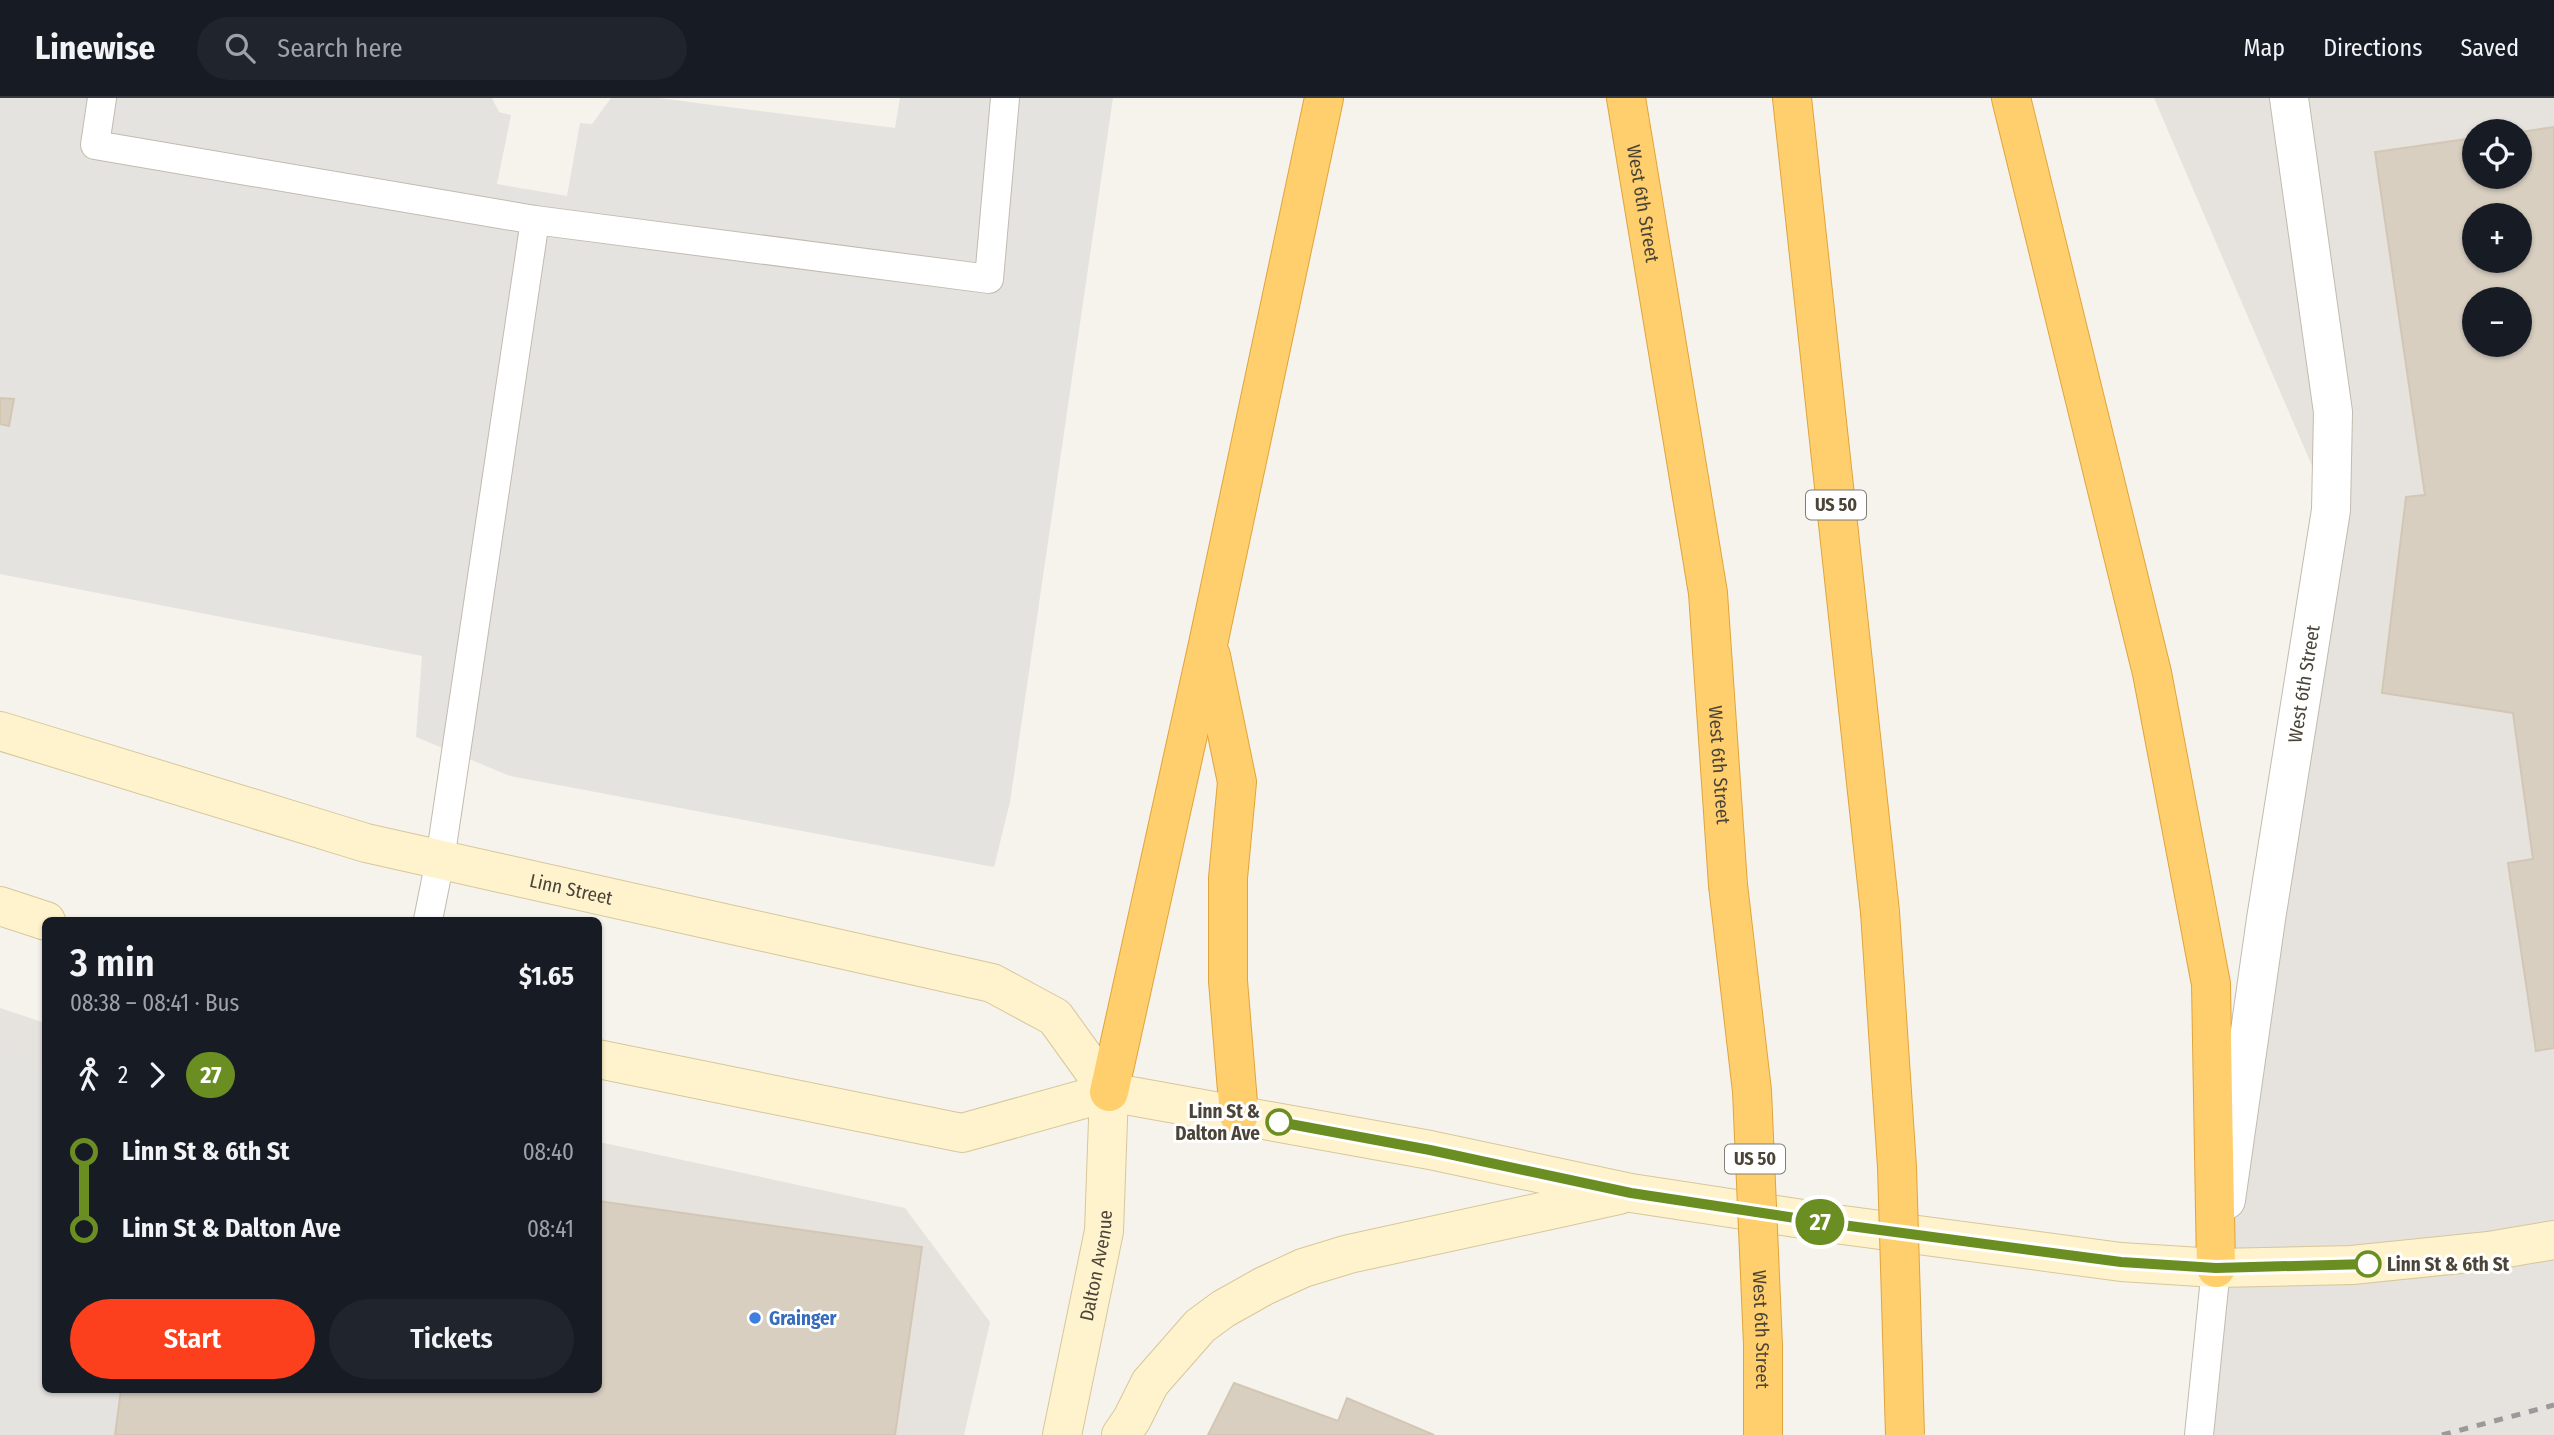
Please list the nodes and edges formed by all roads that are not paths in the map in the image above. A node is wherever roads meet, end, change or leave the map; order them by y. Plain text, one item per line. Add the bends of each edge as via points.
1 (102, 98) edge
2 (1005, 98) edge
3 (1324, 98) edge
4 (1626, 98) edge
5 (1792, 98) edge
6 (2011, 98) edge
7 (2289, 98) edge
8 (535, 220) junction
9 (1208, 644) junction
10 (0, 731) edge
11 (440, 860) junction
12 (0, 906) edge
13 (429, 917) edge
14 (42, 920) edge
15 (602, 1060) edge
16 (1109, 1092) junction
17 (1239, 1115) junction
18 (1631, 1193) junction
19 (2554, 1240) edge
20 (2216, 1268) junction
21 (1062, 1435) edge
22 (1121, 1435) edge
23 (1763, 1435) edge
24 (1905, 1435) edge
25 (2199, 1435) edge

1 - 8 lane via 95,145
2 - 8 lane via 989,279
3 - 9 highway
4 - 23 highway, West 6th Street / US 50, bridge via 1708,593 1728,885 1752,1091
5 - 24 highway, US 50, bridge via 1880,912 1896,1167
6 - 20 highway via 2152,673 2211,984
7 - 20 street, West 6th Street via 2333,412 2331,510
8 - 11 lane
9 - 16 highway
9 - 17 highway via 1237,782 1228,878 1228,955
10 - 11 main road, Linn Street via 353,839
11 - 13 lane
11 - 16 main road, Linn Street via 992,983 1055,1017
12 - 14 main road
15 - 16 main road via 962,1133
16 - 17 main road
16 - 21 main road, Dalton Avenue via 1104,1231
17 - 18 main road
18 - 20 main road via 2108,1261
18 - 22 main road via 1303,1268 1199,1326 1150,1383
19 - 20 main road via 2351,1265
20 - 25 lane

